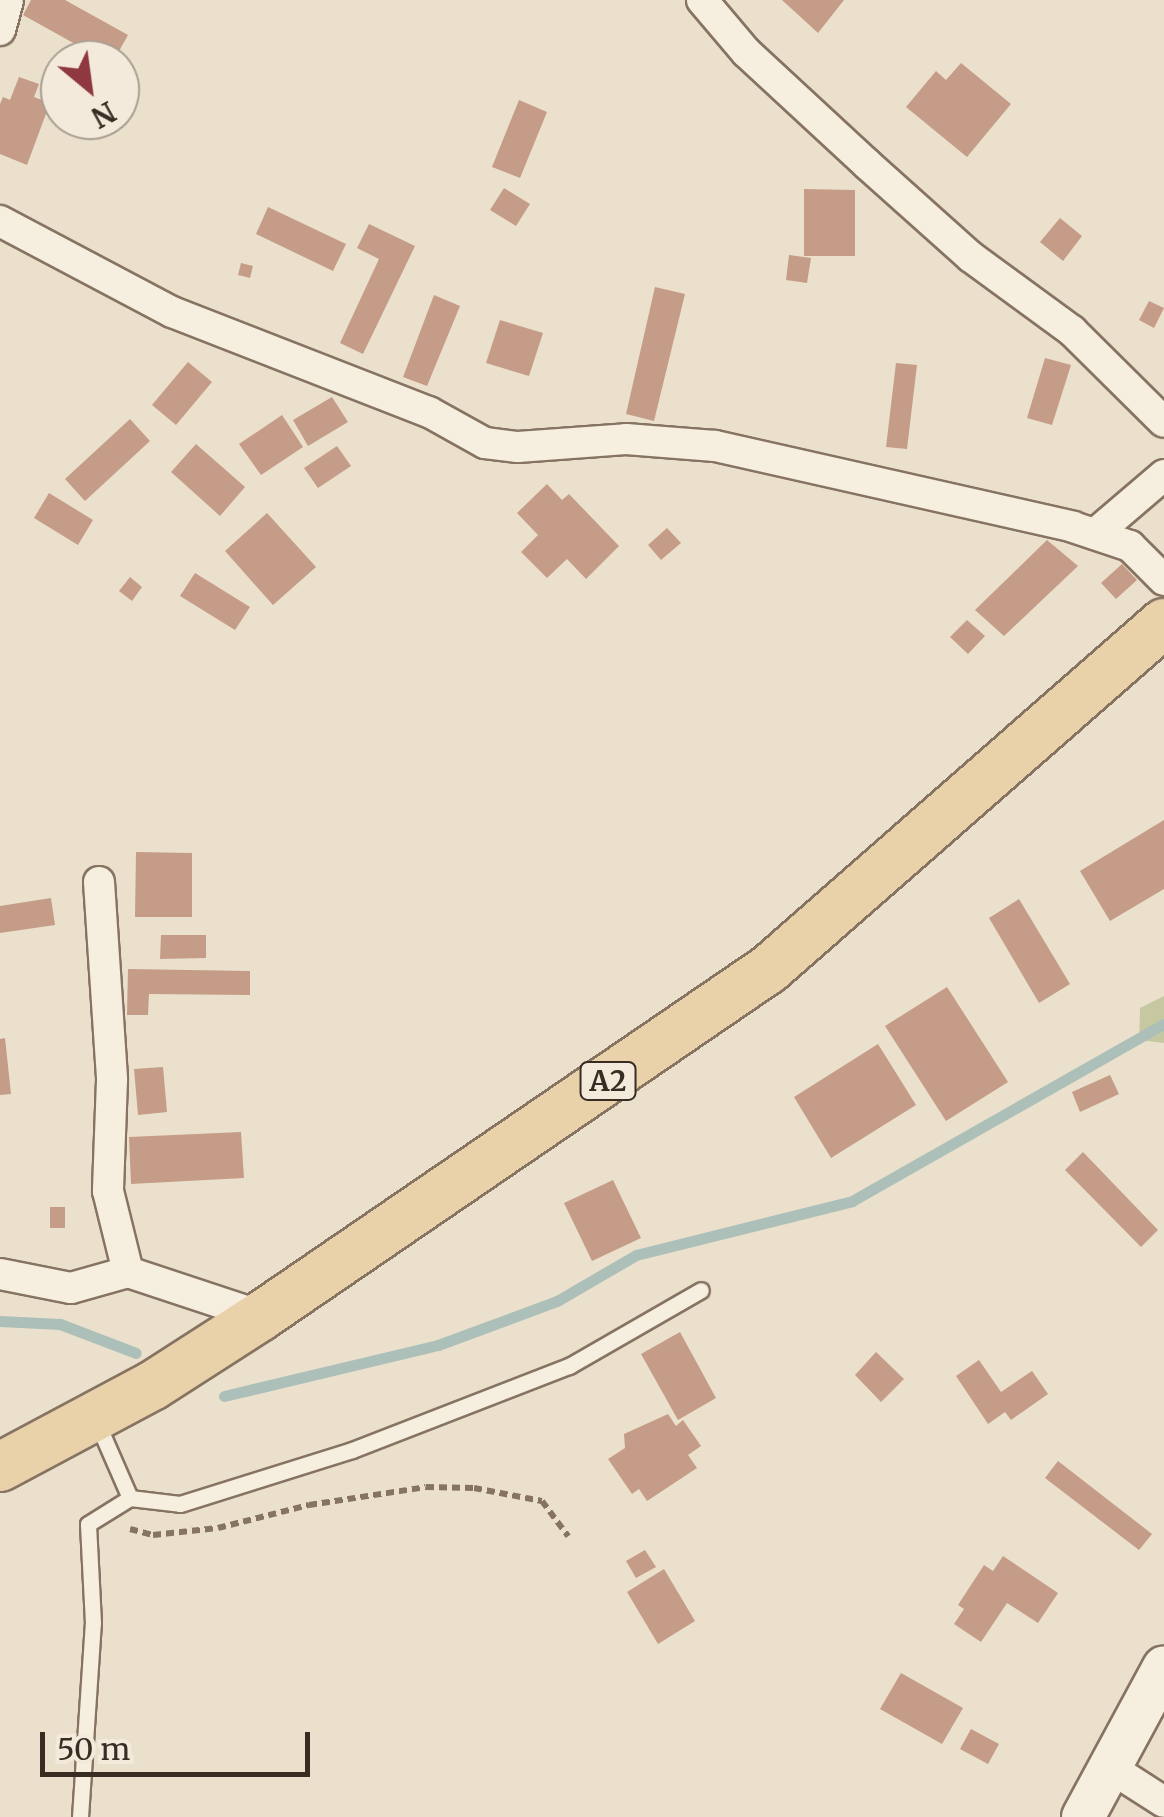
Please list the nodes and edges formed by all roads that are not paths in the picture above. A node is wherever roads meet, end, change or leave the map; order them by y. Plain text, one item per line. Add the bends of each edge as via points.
1 (8, 0) edge
2 (702, 0) edge
3 (0, 30) edge
4 (0, 221) edge
5 (1164, 422) edge
6 (1164, 474) edge
7 (1095, 534) junction
8 (1164, 580) edge
9 (1164, 623) edge
10 (99, 882) dead end
11 (128, 1272) junction
12 (0, 1274) edge
13 (701, 1290) dead end
14 (261, 1316) junction
15 (94, 1416) junction
16 (0, 1467) edge
17 (130, 1498) junction
18 (1164, 1667) edge
19 (1114, 1770) junction
20 (1164, 1802) edge
21 (80, 1817) edge
22 (1084, 1817) edge

1 - 3 street
2 - 5 street via 746,52 868,164 971,257 1072,331
4 - 7 street via 172,312 429,412 485,443 518,448 626,439 714,446 991,504
6 - 7 street
7 - 8 street via 1130,546
9 - 14 main road, A2 via 769,969
10 - 11 street via 112,1080 108,1190
11 - 12 street via 71,1288
11 - 14 street
13 - 17 lane via 569,1366 352,1450 180,1504
14 - 15 main road, A2
15 - 16 main road, A2
15 - 17 lane
17 - 21 lane via 88,1524 93,1623
18 - 19 street
19 - 20 street
19 - 22 street

